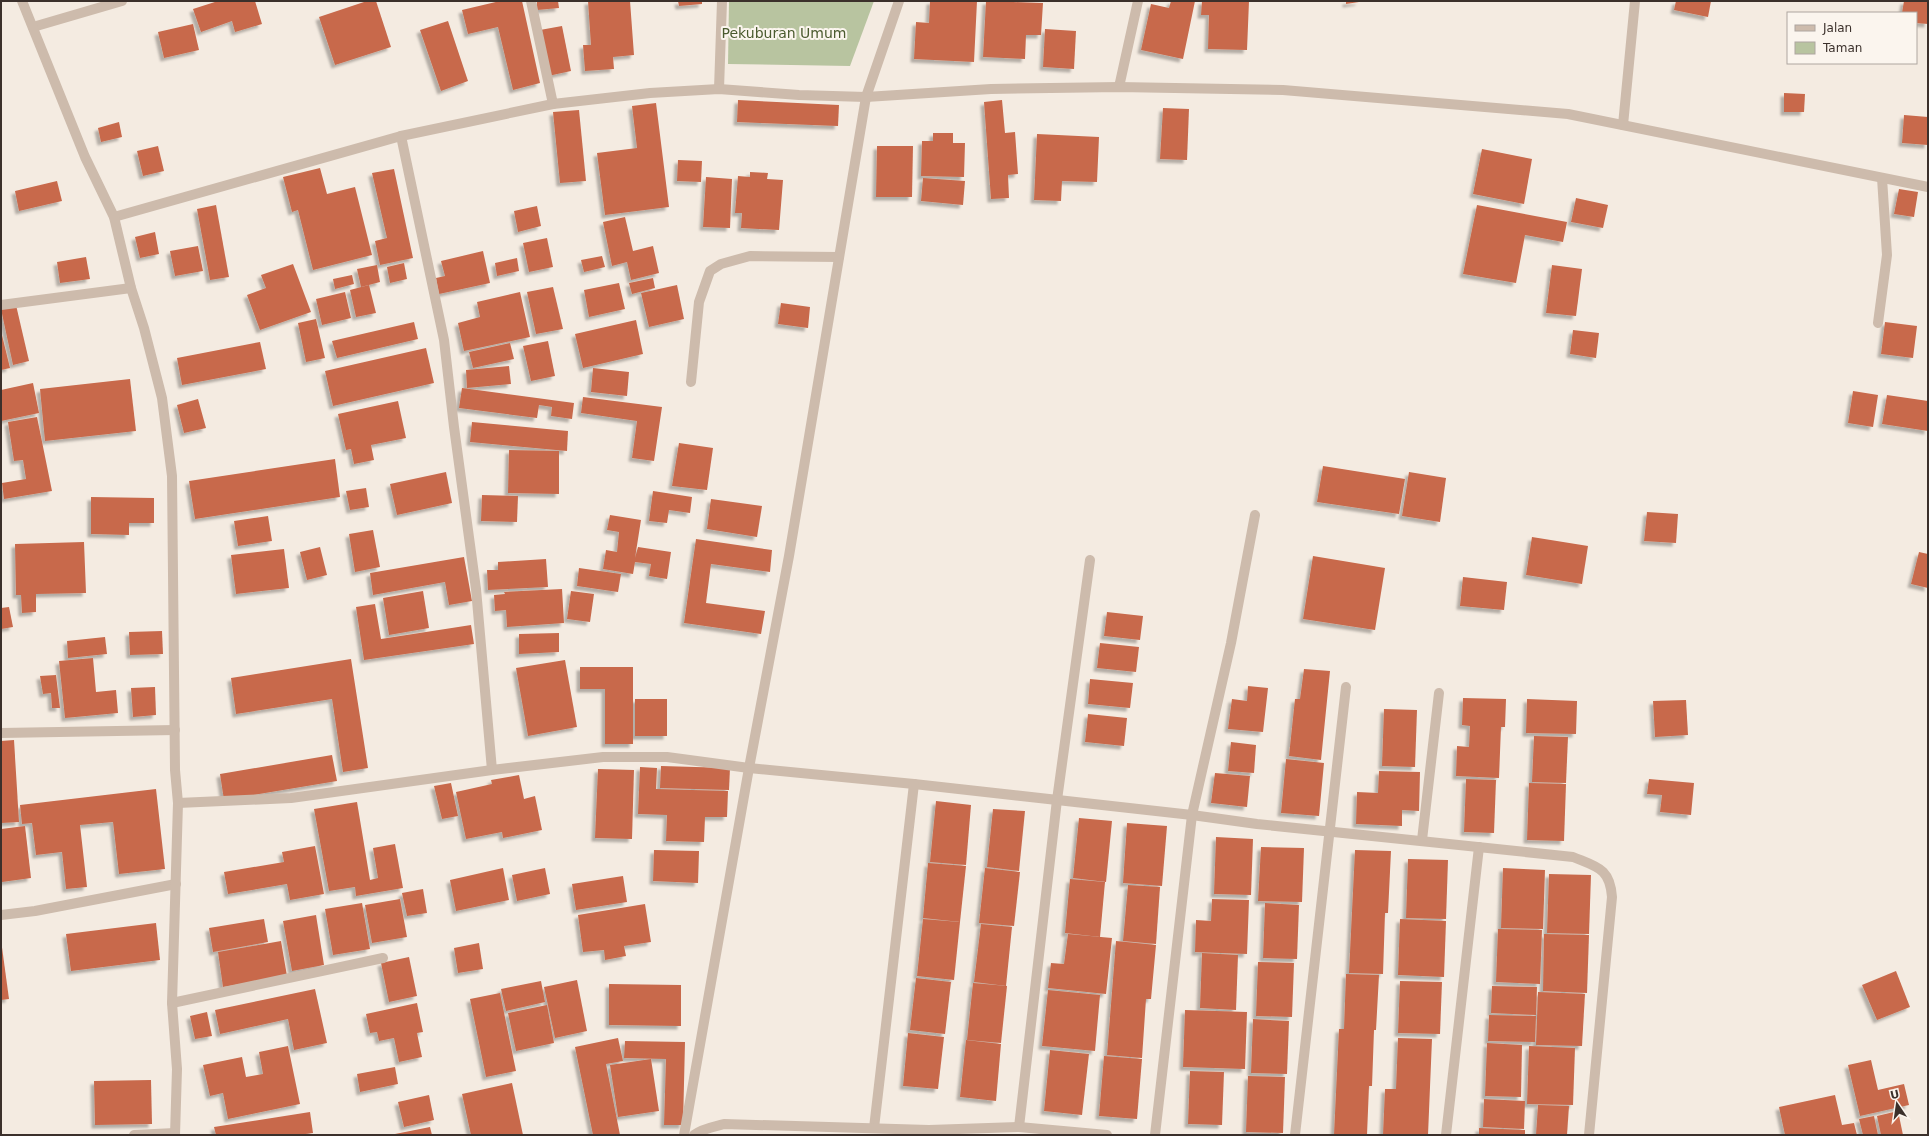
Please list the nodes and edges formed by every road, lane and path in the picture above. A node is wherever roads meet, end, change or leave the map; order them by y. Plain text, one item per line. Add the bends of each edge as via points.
1 (22, 1) edge
2 (122, 1) edge
3 (531, 1) edge
4 (722, 1) edge
5 (899, 1) edge
6 (1138, 1) edge
7 (1635, 1) edge
8 (32, 27) junction
9 (1119, 87) junction
10 (719, 89) junction
11 (866, 97) junction
12 (553, 104) junction
13 (1623, 125) junction
14 (401, 136) junction
15 (1882, 178) junction
16 (1928, 187) edge
17 (114, 217) junction
18 (839, 257) junction
19 (131, 288) junction
20 (1, 305) edge
21 (1878, 323) dead end
22 (691, 382) dead end
23 (1255, 515) dead end
24 (1090, 560) dead end
25 (1346, 687) dead end
26 (1439, 693) dead end
27 (175, 730) junction
28 (1, 733) edge
29 (749, 768) junction
30 (492, 770) junction
31 (914, 784) junction
32 (1057, 800) junction
33 (178, 803) junction
34 (1192, 815) junction
35 (1330, 830) junction
36 (1422, 840) junction
37 (1479, 847) junction
38 (176, 884) junction
39 (1, 915) edge
40 (384, 958) dead end
41 (172, 1003) junction
42 (1019, 1127) junction
43 (874, 1128) junction
44 (175, 1134) edge
45 (134, 1135) edge
46 (684, 1135) edge
47 (694, 1135) edge
48 (1104, 1135) edge
49 (1107, 1135) edge
50 (1155, 1135) edge
51 (1295, 1135) edge
52 (1446, 1135) edge
53 (1589, 1135) edge

1 - 8 street
2 - 8 street
3 - 12 street
4 - 10 street
5 - 11 street
6 - 9 street
7 - 13 street
8 - 17 street via 85,157
9 - 11 street via 991,89
9 - 13 street via 1283,90 1568,114
10 - 11 street
10 - 12 street
11 - 18 street
12 - 14 street
13 - 15 street
14 - 17 street
14 - 30 street via 444,340 476,589
15 - 16 street
15 - 21 street via 1887,255
17 - 19 street
18 - 22 street via 750,256 721,264 710,271 699,302
18 - 29 street via 789,556
19 - 20 street
19 - 27 street via 162,398 172,476
23 - 34 street via 1231,643
24 - 32 street
25 - 35 street
26 - 36 street
27 - 28 street
27 - 33 street
29 - 30 street via 667,757 603,757
29 - 31 street
29 - 46 street
30 - 33 street via 291,798
31 - 32 street
31 - 43 street
32 - 34 street
32 - 42 street
33 - 38 street
34 - 35 street
34 - 50 street
35 - 36 street
35 - 51 street
36 - 37 street
37 - 52 street
37 - 53 street via 1573,857 1604,872 1611,884 1612,897
38 - 39 street
38 - 41 street
40 - 41 street
41 - 44 street via 177,1070
42 - 43 street via 929,1130
42 - 48 street
43 - 47 street via 724,1124 698,1131
44 - 45 street
48 - 49 street

